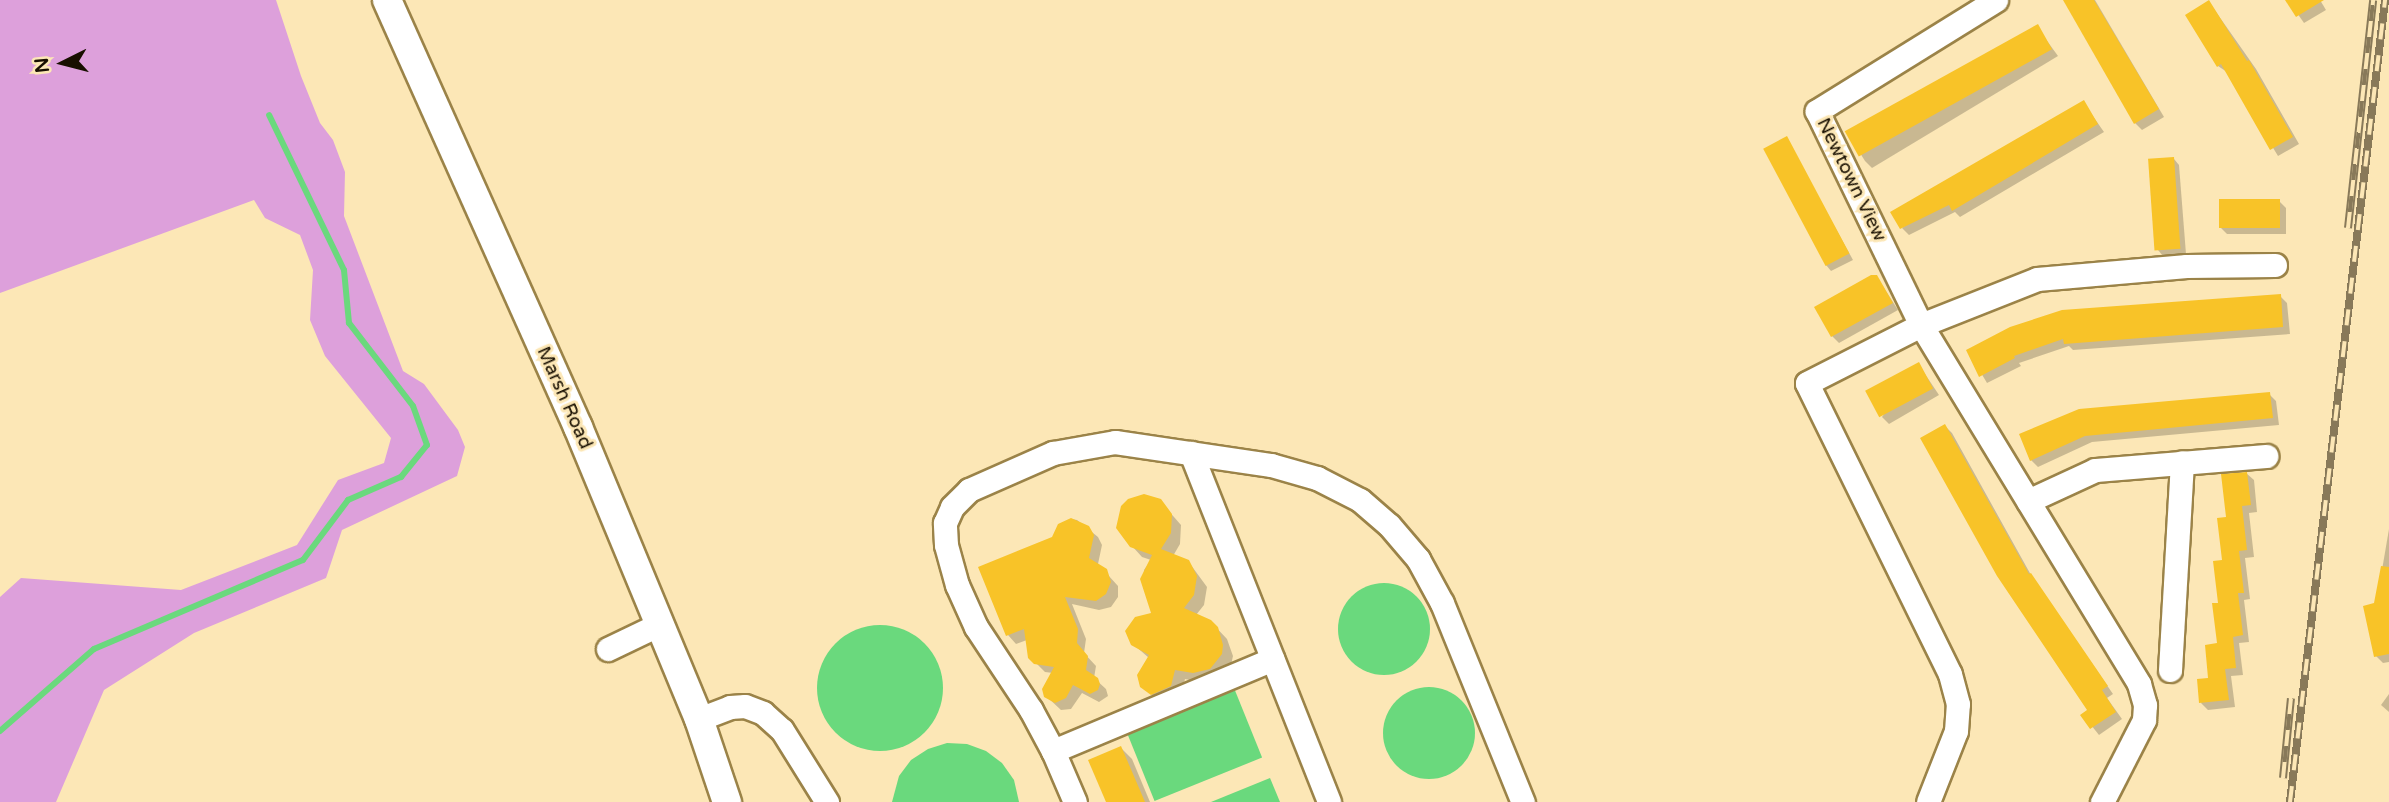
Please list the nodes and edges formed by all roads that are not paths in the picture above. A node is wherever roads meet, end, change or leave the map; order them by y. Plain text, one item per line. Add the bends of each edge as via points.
1 (387, 0) edge
2 (1996, 0) edge
3 (2275, 265) dead end
4 (1921, 326) junction
5 (1191, 453) junction
6 (2266, 456) dead end
7 (2182, 462) junction
8 (2028, 501) junction
9 (660, 624) junction
10 (608, 649) dead end
11 (1273, 659) junction
12 (2170, 670) dead end
13 (699, 719) junction
14 (1054, 751) junction
15 (727, 802) edge
16 (827, 802) edge
17 (1075, 802) edge
18 (1329, 802) edge
19 (1523, 802) edge
20 (1928, 802) edge
21 (2102, 802) edge

1 - 9 main road, Marsh Road
2 - 4 street, Newtown View via 1817,111
3 - 4 street via 2186,266 2037,279
4 - 8 street, Newtown View
4 - 20 street via 1807,383 1950,674 1958,705 1956,731
5 - 11 street
5 - 14 street via 1115,442 1053,453 969,490 952,507 945,523 946,545 957,585 976,627
5 - 19 street via 1271,465 1317,478 1360,500 1389,525 1418,559 1442,603
6 - 7 street
7 - 8 street via 2095,470
7 - 12 street
8 - 21 street, Newtown View via 2139,684 2145,705 2144,720
9 - 10 street
9 - 13 main road, Marsh Road
11 - 14 street
11 - 18 street
13 - 15 main road, Marsh Road
13 - 16 street via 730,707 746,706 763,713 782,730
14 - 17 street

